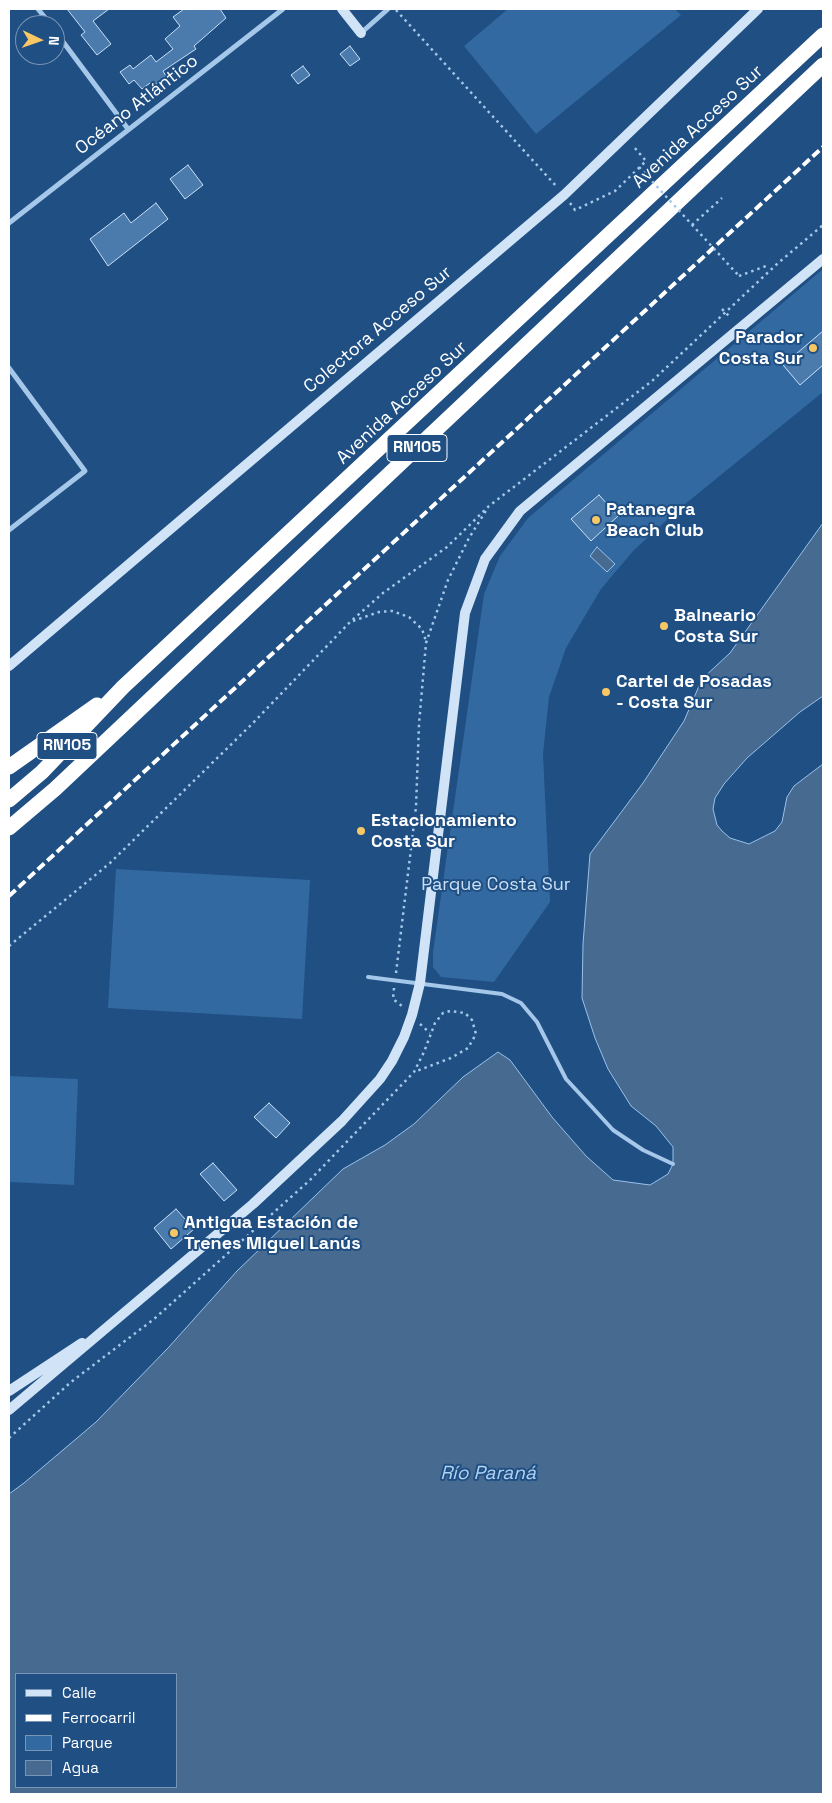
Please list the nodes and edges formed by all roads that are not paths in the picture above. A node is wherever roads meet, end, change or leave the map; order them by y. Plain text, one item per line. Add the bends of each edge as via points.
1 (283, 9) edge
2 (342, 9) edge
3 (388, 9) edge
4 (758, 9) edge
5 (361, 33) joint
6 (823, 36) edge
7 (65, 44) edge
8 (823, 65) edge
9 (128, 129) junction
10 (9, 223) edge
11 (823, 259) edge
12 (9, 368) edge
13 (9, 530) edge
14 (9, 666) edge
15 (123, 687) junction
16 (9, 767) edge
17 (9, 800) edge
18 (9, 828) edge
19 (368, 978) dead end
20 (420, 983) junction
21 (673, 1164) dead end
22 (98, 1334) junction
23 (9, 1391) edge
24 (9, 1410) edge

1 - 9 street, Océano Atlántico
2 - 5 main road
3 - 5 street
4 - 14 main road, Colectora Acceso Sur via 564,195
6 - 15 highway, Avenida Acceso Sur / RN105
7 - 9 street
8 - 18 highway, RN105 via 62,782
9 - 10 street, Océano Atlántico
11 - 20 main road via 520,511 485,559 465,613
12 - 13 street via 85,471
15 - 16 highway
15 - 17 highway, Avenida Acceso Sur / RN105 via 42,772
19 - 20 lane
20 - 21 lane via 502,994 521,1003 537,1022 566,1079 613,1130 643,1150
20 - 22 main road via 412,1016 392,1061 367,1094 220,1233
22 - 23 main road
22 - 24 main road

